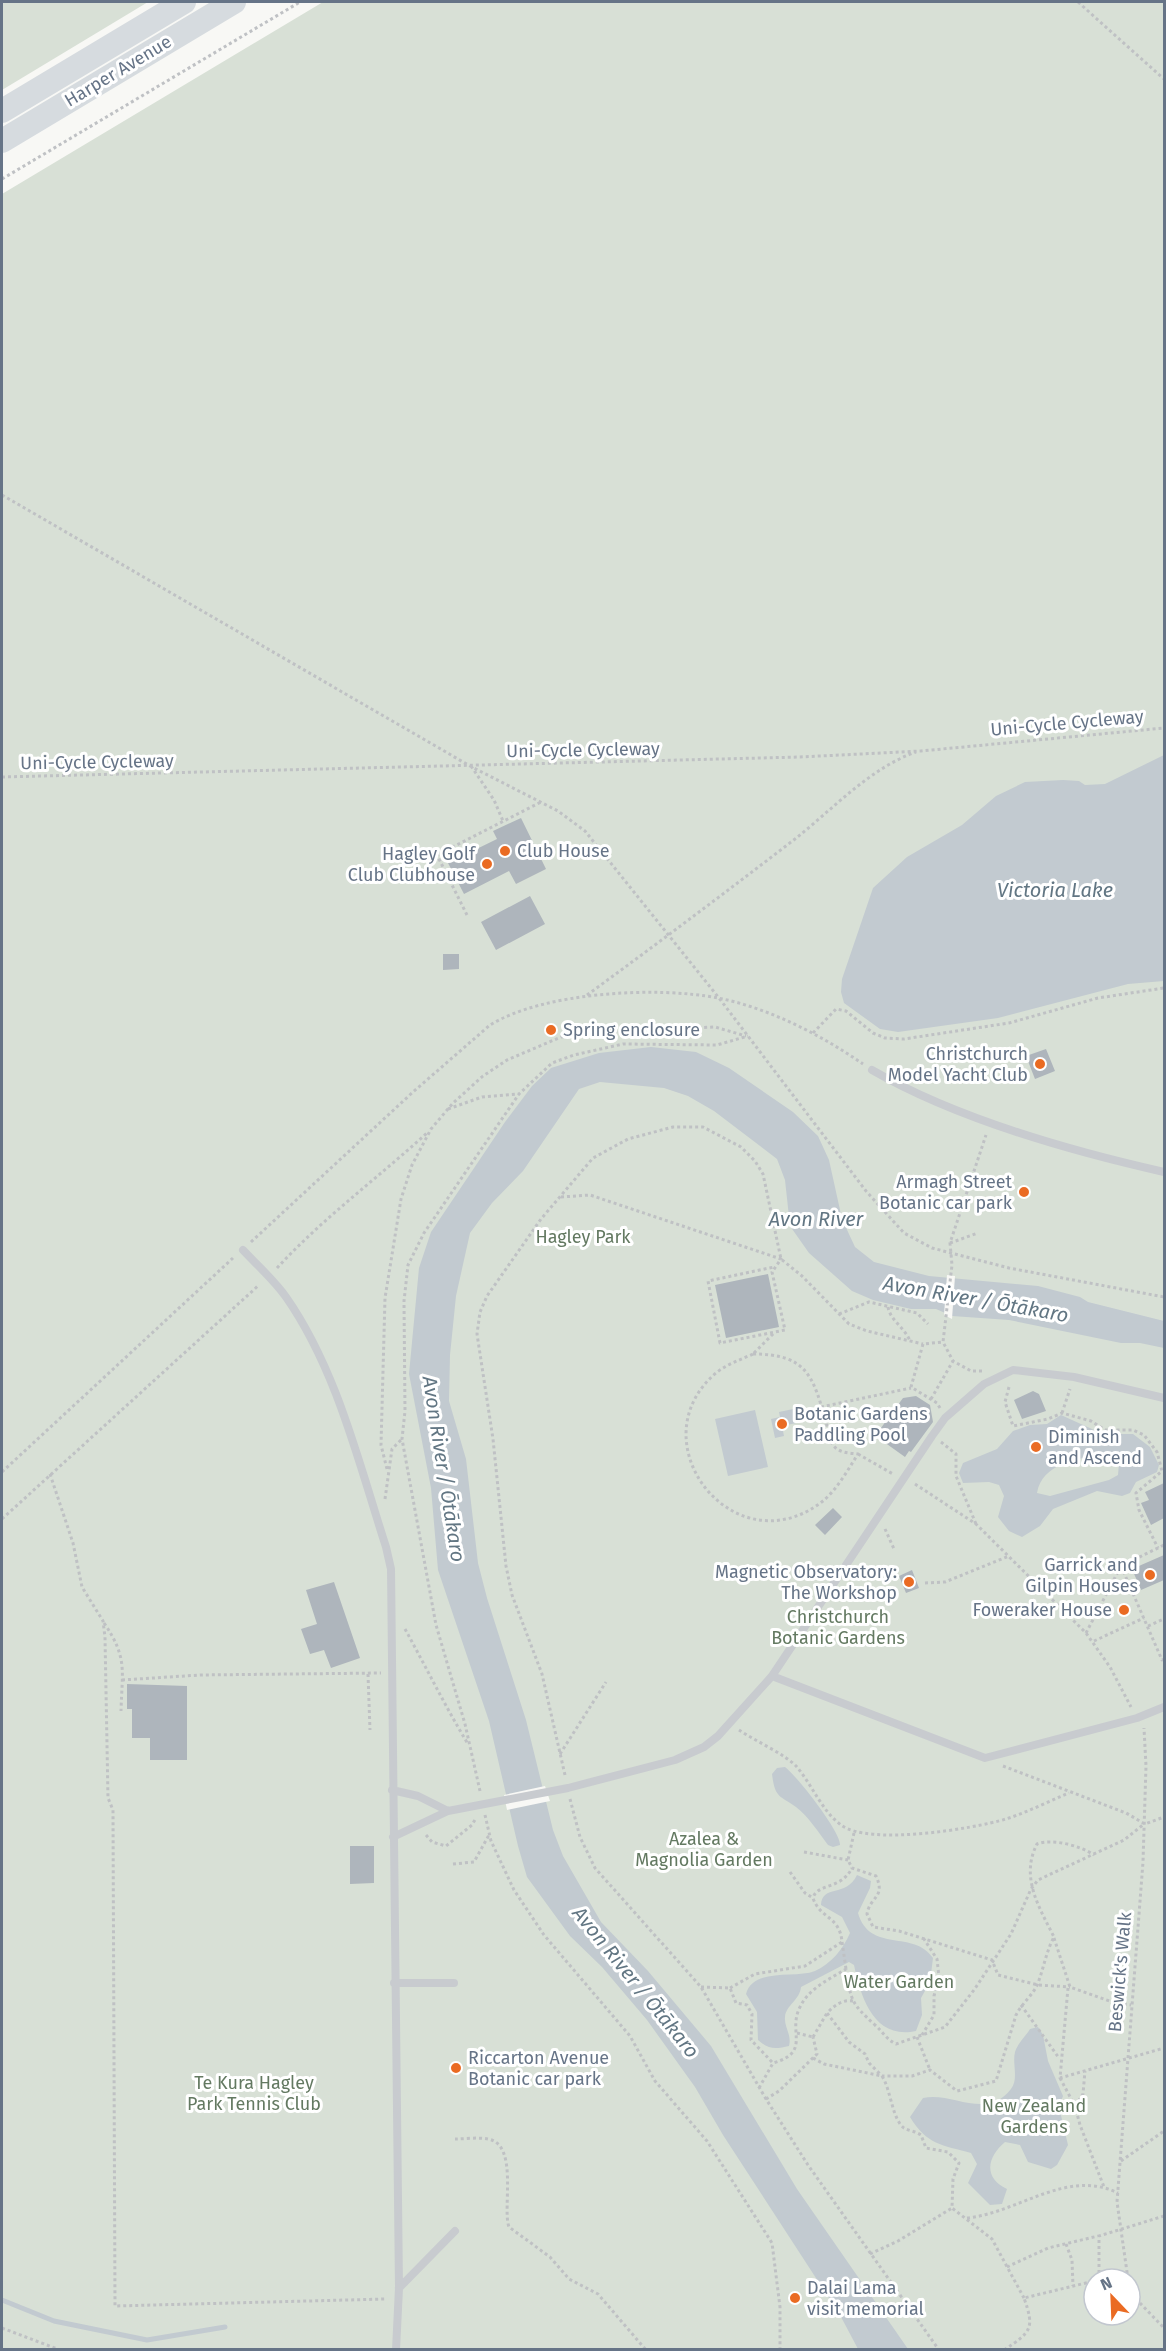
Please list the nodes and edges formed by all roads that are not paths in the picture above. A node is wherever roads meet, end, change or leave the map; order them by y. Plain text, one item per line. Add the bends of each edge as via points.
1 (184, 2) edge
2 (234, 2) edge
3 (2, 111) edge
4 (2, 141) edge
5 (872, 1070) road end
6 (1164, 1172) edge
7 (243, 1250) road end
8 (1164, 1398) edge
9 (772, 1676) junction
10 (1164, 1707) edge
11 (392, 1790) junction
12 (448, 1811) junction
13 (393, 1837) junction
14 (394, 1983) junction
15 (454, 1983) dead end
16 (455, 2231) dead end
17 (399, 2288) junction
18 (396, 2349) edge

1 - 3 main road, Harper Avenue
2 - 4 main road, Harper Avenue
5 - 6 lane via 931,1098 1021,1132
7 - 11 lane via 285,1296 309,1335 338,1400 386,1547 391,1569
8 - 9 lane via 1074,1377 1013,1370 984,1384 945,1418
9 - 10 lane via 985,1758
9 - 12 lane via 731,1724 704,1747 675,1760 568,1788
11 - 12 lane
11 - 13 lane
12 - 13 lane
13 - 14 lane
14 - 15 lane
14 - 17 lane
16 - 17 lane
17 - 18 lane

